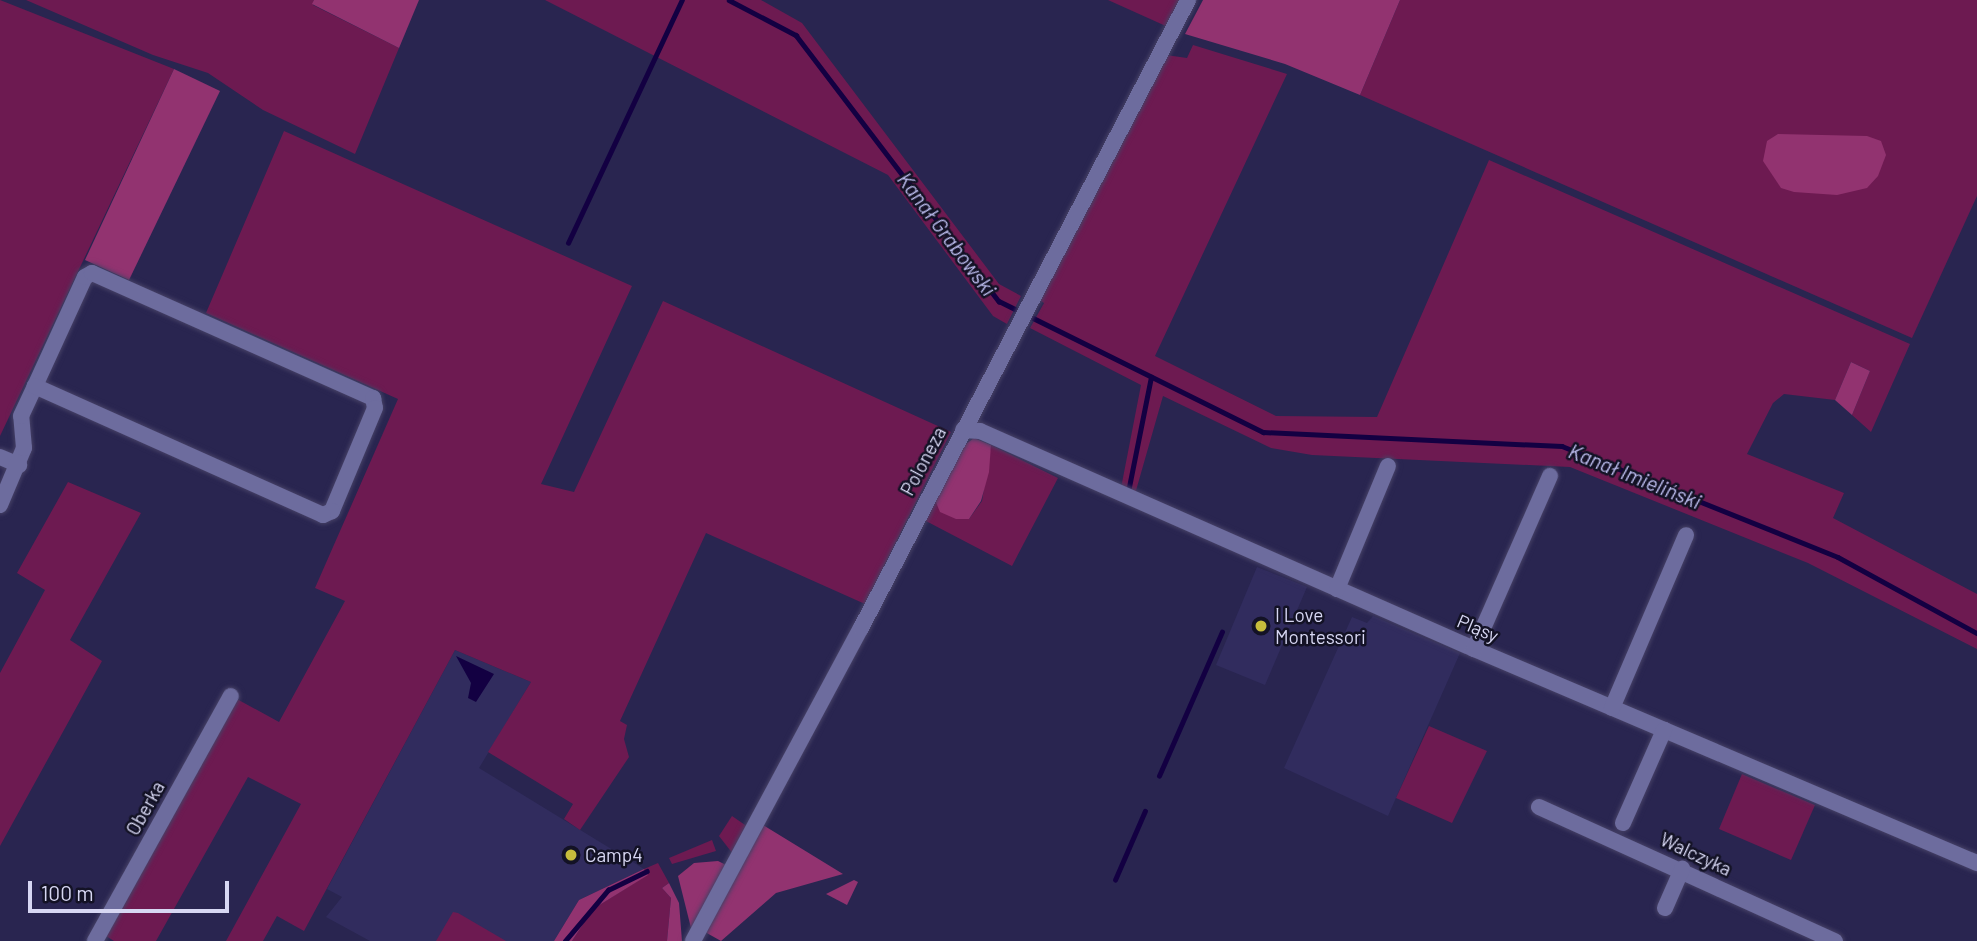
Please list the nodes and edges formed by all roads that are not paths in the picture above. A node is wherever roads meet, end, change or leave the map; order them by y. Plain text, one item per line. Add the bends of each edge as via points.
1 (1188, 0) edge
2 (34, 386) junction
3 (963, 430) junction
4 (0, 457) edge
5 (19, 465) junction
6 (1388, 466) dead end
7 (1550, 476) dead end
8 (0, 506) edge
9 (1685, 535) dead end
10 (1337, 589) junction
11 (1474, 649) junction
12 (231, 696) dead end
13 (1612, 708) junction
14 (1664, 730) junction
15 (1539, 807) dead end
16 (1623, 823) dead end
17 (1977, 863) edge
18 (1682, 869) junction
19 (1665, 908) dead end
20 (95, 941) edge
21 (693, 941) edge
22 (1835, 941) edge

1 - 3 street, Poloneza
2 - 2 street via 85,277 92,274 373,398 375,408 332,511 323,514
2 - 5 street via 21,416 24,448
3 - 10 street, Pląsy via 981,431
3 - 21 street, Poloneza
4 - 5 street
5 - 8 street
6 - 10 street
7 - 11 street
9 - 13 street
10 - 11 street, Pląsy
11 - 13 street, Pląsy
12 - 20 street, Oberka
13 - 14 street, Pląsy
14 - 16 street
14 - 17 street, Pląsy
15 - 18 street, Walczyka
18 - 19 street
18 - 22 street, Walczyka

